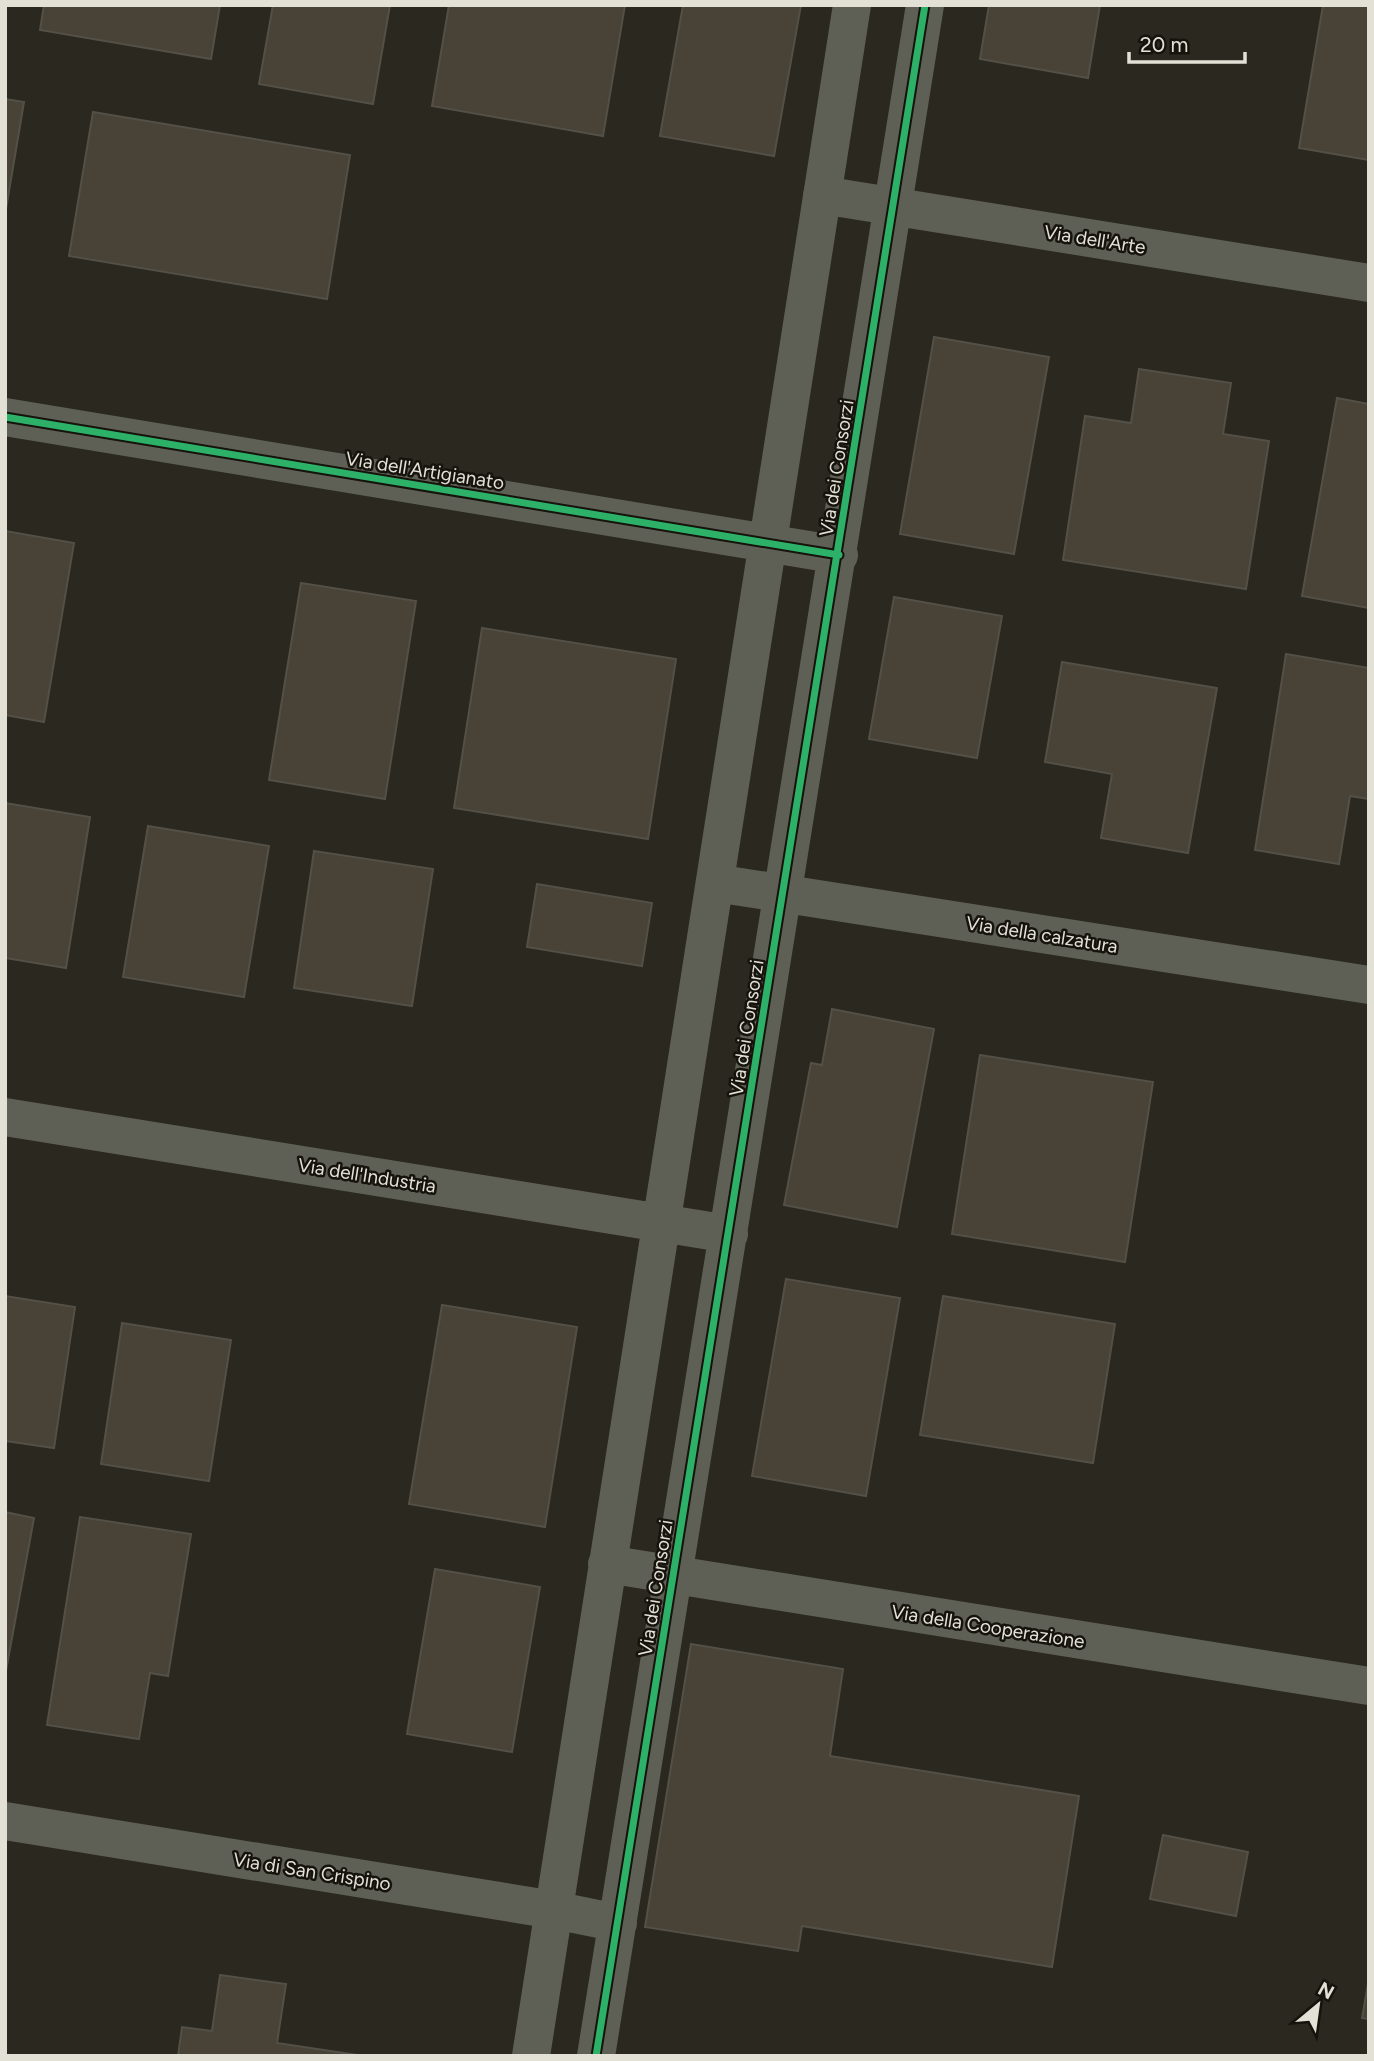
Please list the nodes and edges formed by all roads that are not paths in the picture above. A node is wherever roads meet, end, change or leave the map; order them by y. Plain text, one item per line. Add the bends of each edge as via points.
1 (852, 5) edge
2 (925, 5) edge
3 (822, 195) junction
4 (893, 207) junction
5 (1369, 283) edge
6 (5, 417) edge
7 (769, 543) junction
8 (839, 555) junction
9 (715, 883) junction
10 (783, 894) junction
11 (1369, 985) edge
12 (5, 1117) edge
13 (662, 1223) junction
14 (729, 1234) junction
15 (607, 1564) junction
16 (672, 1577) junction
17 (1369, 1686) edge
18 (5, 1821) edge
19 (554, 1910) junction
20 (618, 1923) junction
21 (531, 2056) edge
22 (596, 2056) edge

1 - 3 street
2 - 4 street, Via dei Consorzi
3 - 4 street, Via dell'Arte
3 - 7 street
4 - 5 street, Via dell'Arte
4 - 8 street, Via dei Consorzi
6 - 7 street, Via dell'Artigianato
7 - 8 street, Via dell'Artigianato
7 - 9 street
8 - 10 street, Via dei Consorzi
9 - 10 street, Via della calzatura
9 - 13 street
10 - 11 street, Via della calzatura
10 - 14 street, Via dei Consorzi
12 - 13 street, Via dell'Industria
13 - 14 street, Via dell'Industria
13 - 15 street
14 - 16 street, Via dei Consorzi
15 - 16 street, Via della Cooperazione
15 - 19 street
16 - 17 street, Via della Cooperazione
16 - 20 street, Via dei Consorzi
18 - 19 street, Via di San Crispino
19 - 20 street, Via di San Crispino
19 - 21 street
20 - 22 street, Via dei Consorzi

